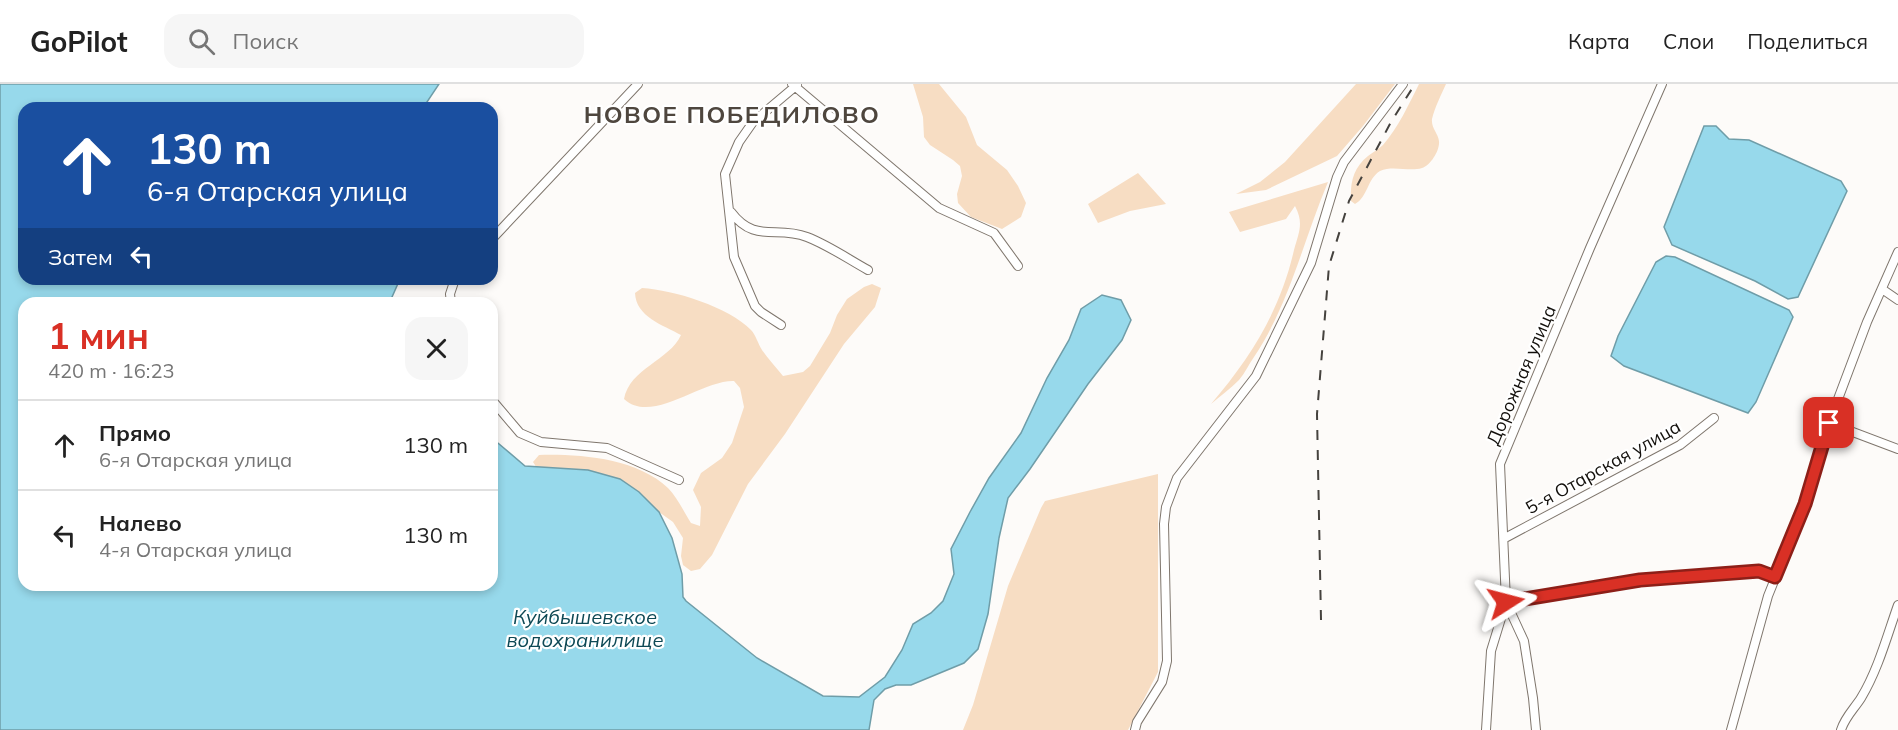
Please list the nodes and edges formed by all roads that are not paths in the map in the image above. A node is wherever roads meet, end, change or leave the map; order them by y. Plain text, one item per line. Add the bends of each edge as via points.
1 (638, 84) edge
2 (1404, 84) edge
3 (1662, 84) edge
4 (795, 85) edge
5 (730, 211) junction
6 (498, 233) edge
7 (1898, 252) edge
8 (1018, 266) dead end
9 (868, 270) dead end
10 (1882, 289) junction
11 (1898, 300) edge
12 (781, 325) dead end
13 (498, 407) edge
14 (1714, 418) dead end
15 (1829, 423) junction
16 (1898, 449) edge
17 (679, 480) dead end
18 (1505, 538) junction
19 (1775, 577) junction
20 (1506, 602) junction
21 (1898, 605) edge
22 (1135, 730) edge
23 (1486, 730) edge
24 (1536, 730) edge
25 (1731, 730) edge
26 (1841, 730) edge

1 - 6 street
2 - 22 street via 1344,162 1311,263 1256,376 1169,493 1164,524 1167,661 1162,682
3 - 18 street, Дорожная улица via 1500,464
4 - 5 street via 764,112 739,142 726,174
4 - 8 street via 939,208 994,233
5 - 9 street via 746,228 807,237
5 - 12 street via 732,248 738,269 755,306
7 - 10 street
10 - 11 street
10 - 15 street
13 - 17 street via 520,434 541,442 607,448
14 - 18 street, 5-я Отарская улица via 1680,445
15 - 16 street
15 - 19 street via 1805,504
18 - 20 street, Дорожная улица
19 - 20 street via 1759,571 1640,580
19 - 25 street
20 - 23 street, Дорожная улица via 1491,651
20 - 24 street via 1524,641
21 - 26 street via 1862,698

